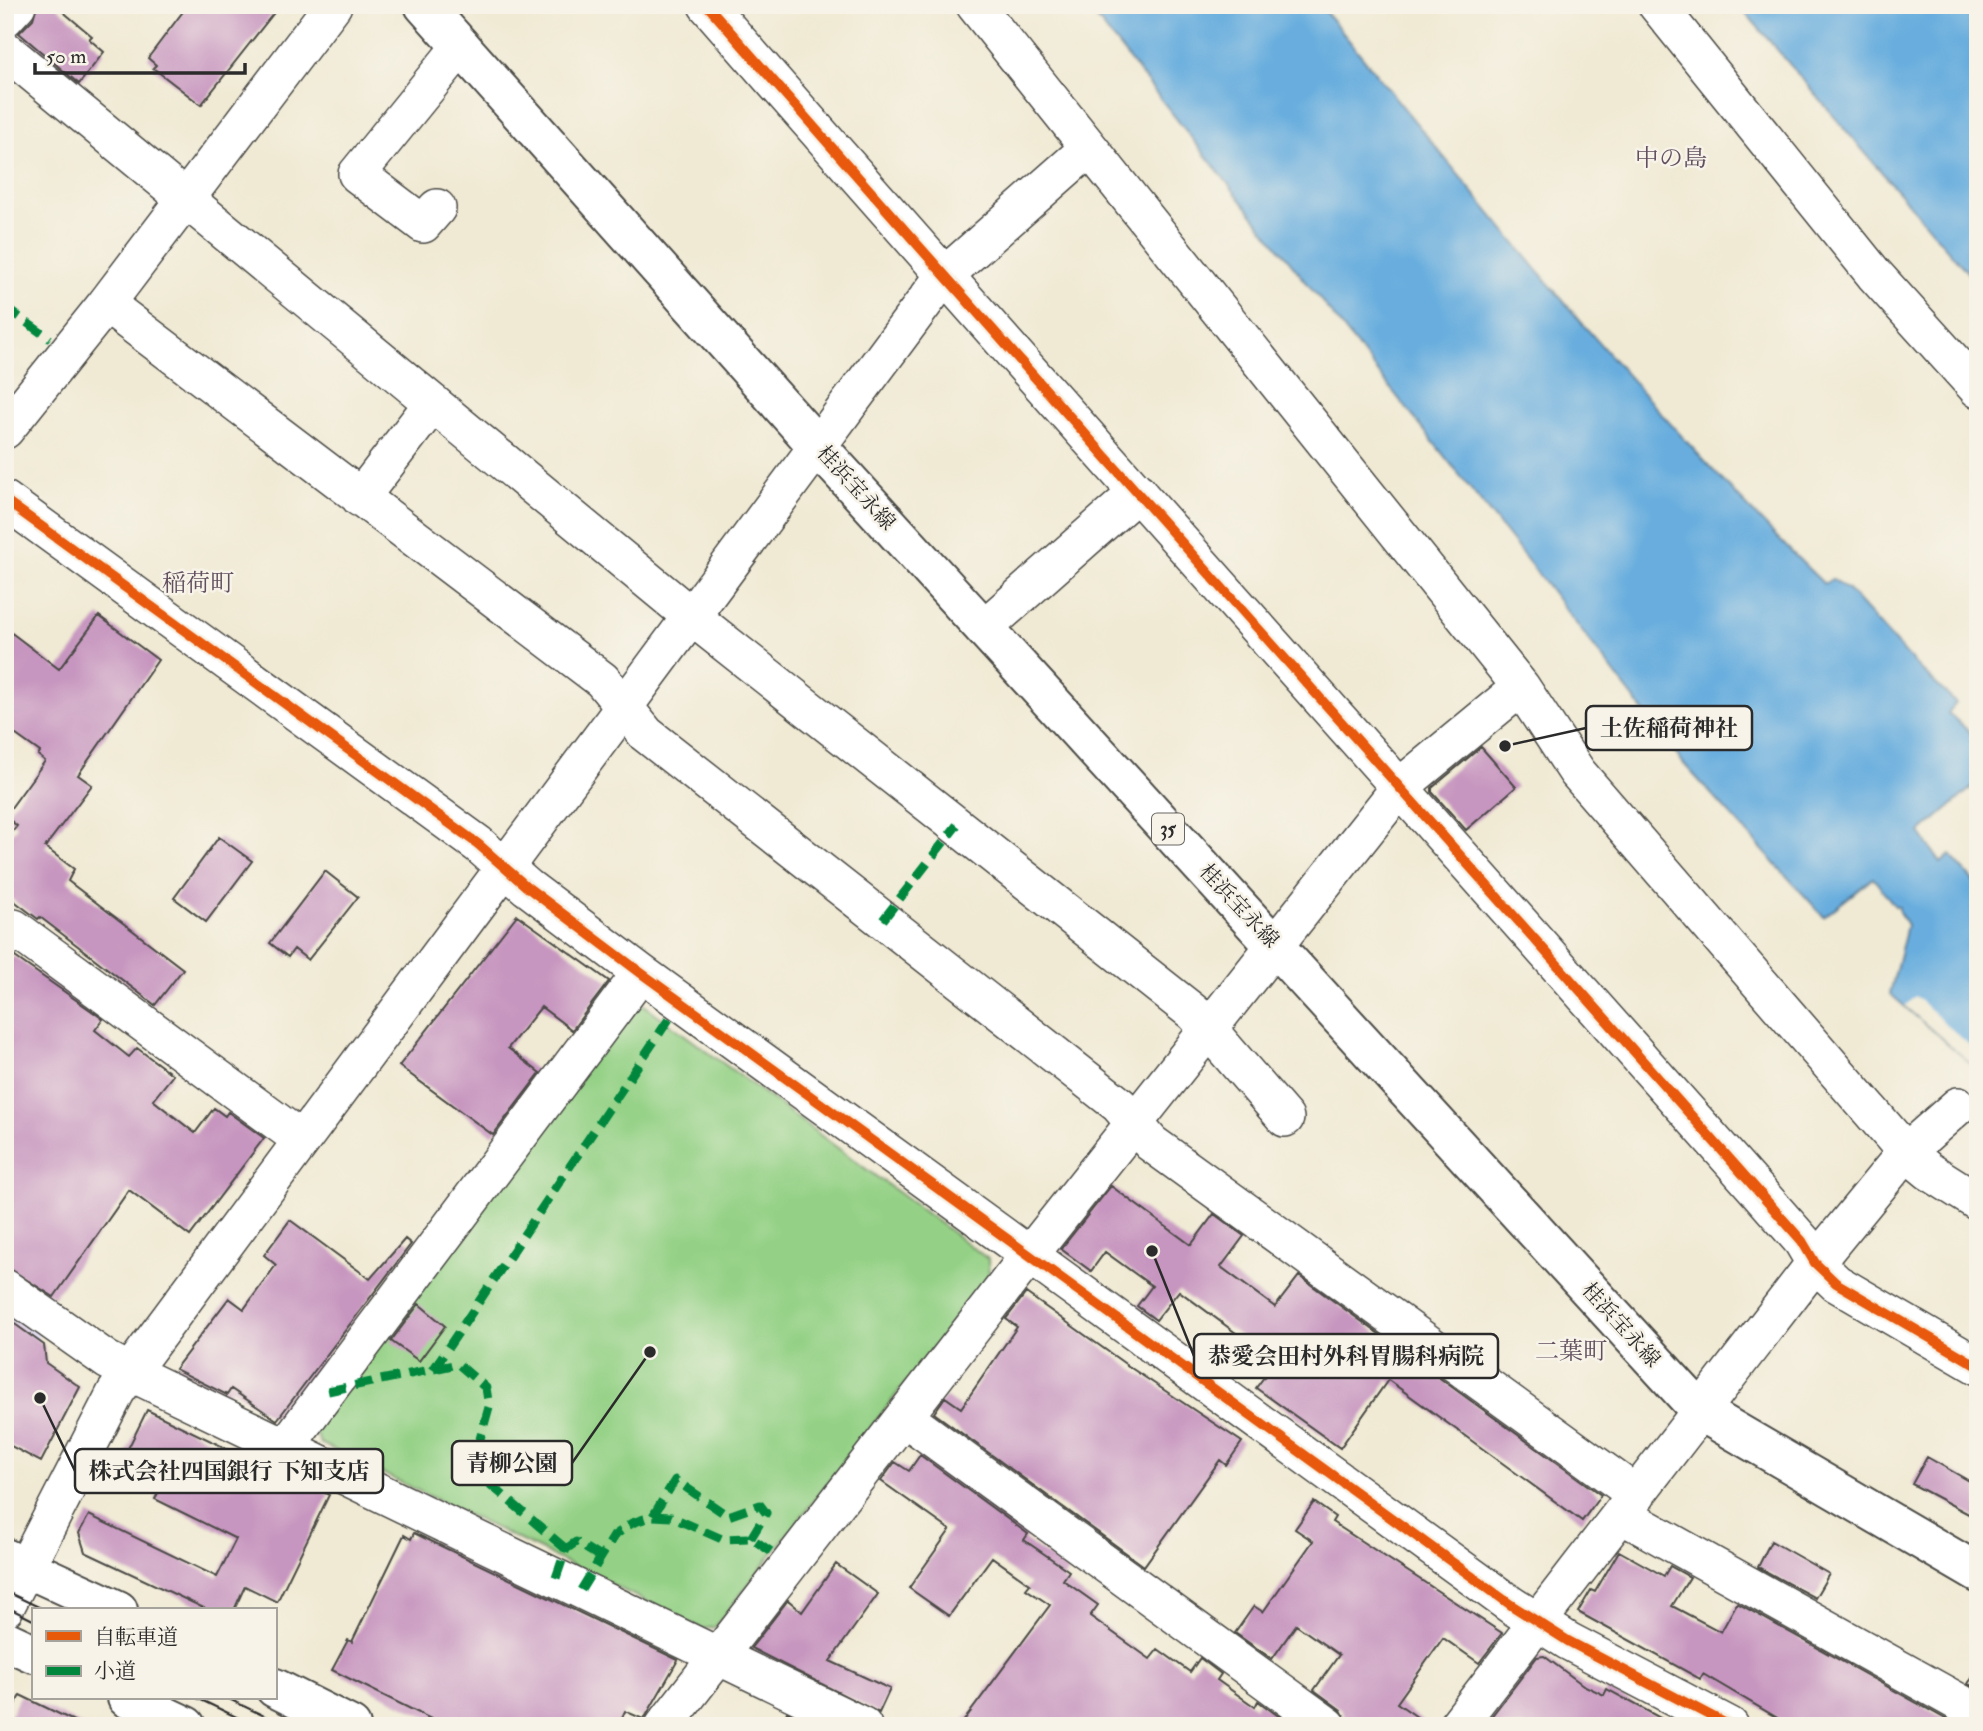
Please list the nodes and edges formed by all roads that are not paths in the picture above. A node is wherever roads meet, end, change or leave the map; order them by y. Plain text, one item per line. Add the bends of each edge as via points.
1 (17, 5) edge
2 (333, 5) edge
3 (424, 5) edge
4 (707, 5) edge
5 (975, 5) edge
6 (1657, 5) edge
7 (5, 18) edge
8 (461, 46) junction
9 (5, 50) edge
10 (1088, 148) junction
11 (186, 200) junction
12 (437, 208) dead end
13 (944, 276) junction
14 (106, 304) junction
15 (1978, 390) edge
16 (433, 403) junction
17 (5, 430) edge
18 (819, 448) junction
19 (1138, 492) junction
20 (360, 498) junction
21 (5, 500) edge
22 (692, 617) junction
23 (984, 628) junction
24 (1521, 687) junction
25 (626, 707) junction
26 (1401, 786) junction
27 (505, 868) junction
28 (5, 939) edge
29 (1274, 945) junction
30 (640, 973) junction
31 (1208, 1029) junction
32 (1958, 1105) dead end
33 (1285, 1118) dead end
34 (1134, 1124) junction
35 (302, 1140) junction
36 (1906, 1152) junction
37 (1978, 1202) edge
38 (1029, 1255) junction
39 (1815, 1264) junction
40 (5, 1288) edge
41 (1978, 1366) edge
42 (130, 1371) junction
43 (1700, 1411) junction
44 (904, 1417) junction
45 (286, 1446) junction
46 (1630, 1505) junction
47 (16, 1563) edge
48 (1978, 1573) edge
49 (5, 1608) edge
50 (114, 1608) edge
51 (1536, 1623) junction
52 (5, 1640) edge
53 (32, 1653) edge
54 (718, 1657) junction
55 (276, 1688) edge
56 (131, 1700) edge
57 (1978, 1713) edge
58 (186, 1726) edge
59 (351, 1726) edge
60 (664, 1726) edge
61 (863, 1726) edge
62 (1328, 1726) edge
63 (1457, 1726) edge
64 (1730, 1726) edge

1 - 7 street
2 - 11 street
3 - 8 main road, 桂浜宝永線 / 35
4 - 13 street
5 - 10 street
6 - 15 street via 1874,274
8 - 12 street via 357,174 423,224
8 - 18 main road, 桂浜宝永線 / 35
9 - 11 street
10 - 13 street
10 - 24 street
11 - 14 street
11 - 16 street
13 - 18 street
13 - 19 street
14 - 17 street
14 - 20 street
16 - 20 street
16 - 22 street
18 - 22 street
18 - 23 main road, 桂浜宝永線 / 35
19 - 23 street
19 - 26 street
20 - 25 street via 602,680
21 - 27 street
22 - 25 street
22 - 31 street via 1183,1004
23 - 29 main road, 桂浜宝永線 / 35
24 - 26 street
24 - 36 street via 1577,772
25 - 27 street
25 - 34 street via 646,734 1119,1105
26 - 29 street
26 - 39 street via 1802,1241
27 - 30 street
27 - 35 street
28 - 35 street via 14,928 123,1027
29 - 31 street
29 - 43 main road, 桂浜宝永線 / 35
30 - 38 street
30 - 45 street
31 - 33 street
31 - 34 street
32 - 36 street
34 - 38 street
34 - 46 street via 1151,1143
35 - 42 street
36 - 37 street
36 - 39 street
38 - 44 street
38 - 51 street
39 - 41 street via 1836,1283
39 - 43 street
40 - 42 street via 107,1360
42 - 45 street
42 - 47 street
43 - 46 street
43 - 48 main road, 桂浜宝永線 / 35
44 - 54 street
44 - 62 street
45 - 54 street
46 - 51 street
46 - 57 street
47 - 49 street
47 - 50 main road
51 - 63 street
51 - 64 street
52 - 53 main road
54 - 60 street
54 - 61 street
55 - 59 main road
56 - 58 main road

